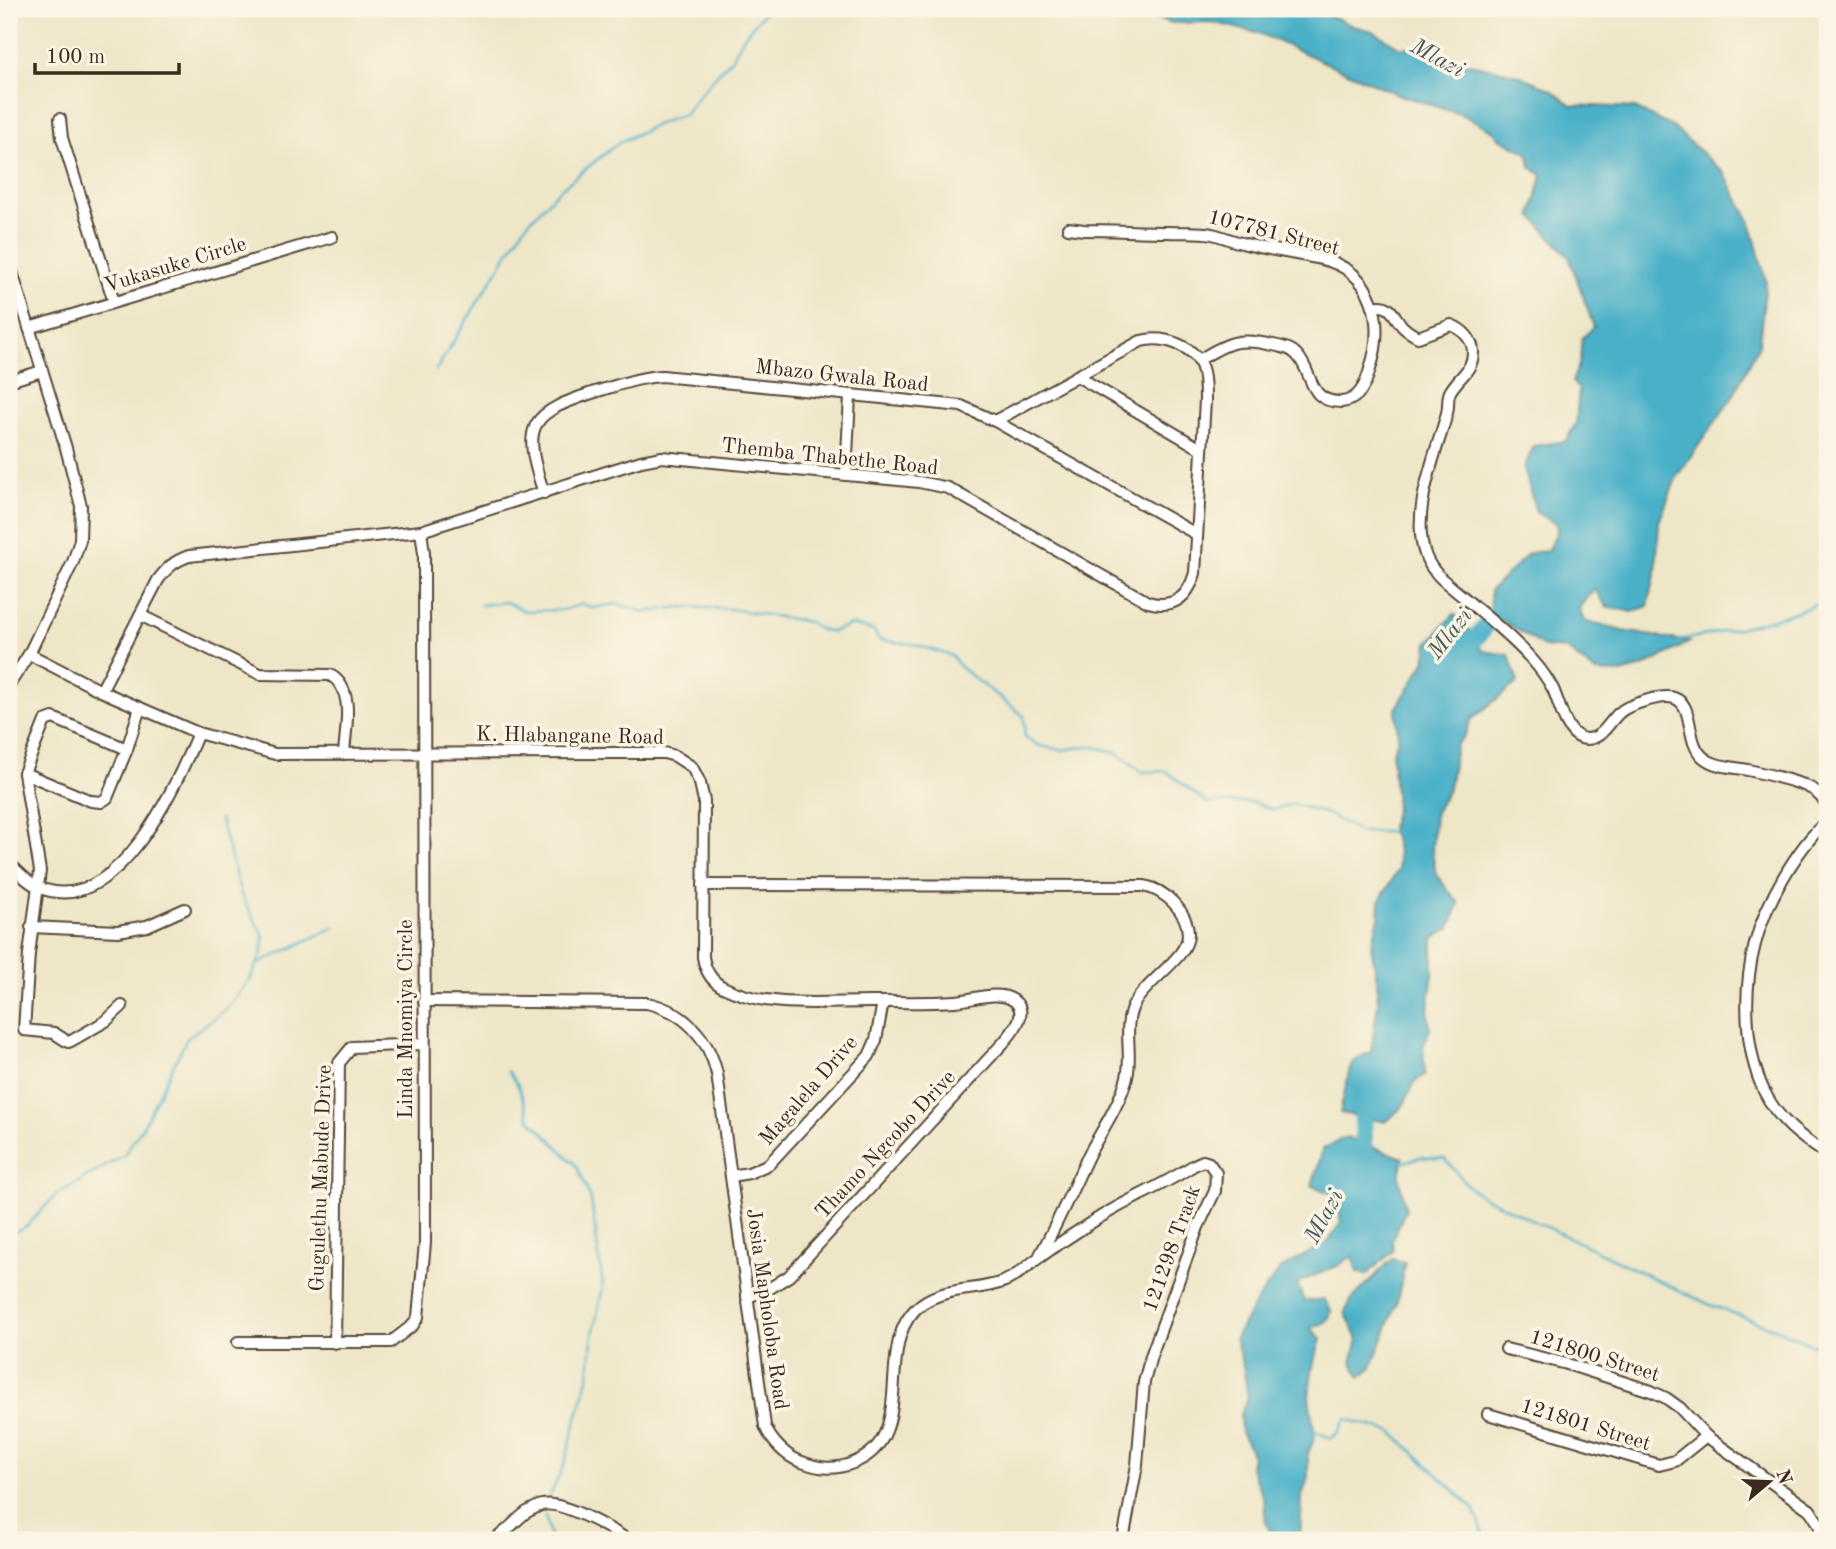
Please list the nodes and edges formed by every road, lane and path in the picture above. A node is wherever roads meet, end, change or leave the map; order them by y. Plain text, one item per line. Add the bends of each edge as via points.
1 (60, 119) dead end
2 (1068, 228) dead end
3 (332, 237) dead end
4 (9, 262) edge
5 (114, 302) junction
6 (1374, 307) junction
7 (29, 328) junction
8 (1199, 360) junction
9 (43, 371) junction
10 (1077, 376) junction
11 (9, 381) edge
12 (850, 396) junction
13 (995, 421) junction
14 (1201, 449) junction
15 (846, 475) junction
16 (544, 493) junction
17 (421, 531) junction
18 (1196, 534) junction
19 (140, 615) junction
20 (29, 654) junction
21 (9, 685) edge
22 (100, 691) junction
23 (139, 708) junction
24 (198, 733) junction
25 (127, 749) junction
26 (344, 754) junction
27 (423, 754) junction
28 (24, 773) junction
29 (1827, 803) edge
30 (1827, 821) edge
31 (9, 863) edge
32 (703, 885) junction
33 (38, 887) junction
34 (185, 909) dead end
35 (32, 927) junction
36 (1009, 998) joint
37 (424, 1001) junction
38 (883, 1002) junction
39 (122, 1006) dead end
40 (423, 1044) junction
41 (1827, 1154) edge
42 (731, 1176) junction
43 (1039, 1258) junction
44 (747, 1297) junction
45 (238, 1342) dead end
46 (335, 1343) junction
47 (1506, 1349) dead end
48 (1488, 1414) dead end
49 (1706, 1436) junction
50 (493, 1540) edge
51 (628, 1540) edge
52 (1122, 1540) edge
53 (1822, 1540) edge

1 - 5 street
2 - 6 street, 107781 Street via 1208,233 1325,260 1353,276
3 - 5 street, Vukasuke Circle
4 - 7 street
5 - 7 street, Vukasuke Circle
6 - 8 street, 107781 Street via 1378,333 1374,358 1363,388 1349,401 1332,401 1318,394 1299,357 1286,348 1233,341
6 - 29 street via 1389,308 1418,337 1451,325 1472,345 1470,368 1449,394 1422,509 1423,546 1440,579 1536,663 1569,727 1580,738 1594,738 1624,709 1674,698 1686,710 1692,739 1703,757 1804,785
7 - 9 street
8 - 10 street via 1174,342 1149,339
8 - 14 street, Themba Thabethe Road via 1205,386
9 - 11 street
9 - 20 street via 77,486 80,540
10 - 13 street
10 - 14 street
12 - 13 street, Mbazo Gwala Road via 961,406
12 - 15 street
12 - 16 street, Mbazo Gwala Road via 662,376 633,380 559,404 537,422 533,459
13 - 18 street, Mbazo Gwala Road
14 - 18 street, Themba Thabethe Road
15 - 16 street, Themba Thabethe Road via 657,457
15 - 18 street, Themba Thabethe Road via 948,488 1159,605 1175,603 1188,592 1195,573
16 - 17 street, Themba Thabethe Road
17 - 19 street, Themba Thabethe Road via 189,556 166,569
17 - 27 street, Linda Mnomiya Circle
19 - 22 street, Themba Thabethe Road
19 - 26 street via 260,674 337,679 346,693
20 - 21 street
20 - 22 street, K. Hlabangane Road
22 - 23 street, K. Hlabangane Road
23 - 24 street, K. Hlabangane Road
23 - 25 street
24 - 26 street, K. Hlabangane Road via 275,754
24 - 33 street via 170,797 109,875 61,892
25 - 28 street via 107,798 101,802
25 - 28 street via 53,718 45,721
26 - 27 street, K. Hlabangane Road
27 - 32 street, K. Hlabangane Road via 675,756 692,767 703,793
27 - 37 street, Linda Mnomiya Circle
28 - 33 street via 40,871
30 - 41 street via 1782,881 1764,918 1753,955 1748,1005 1752,1049 1773,1108 1790,1128
31 - 33 street
32 - 38 street, K. Hlabangane Road via 703,957 717,984 787,1003
32 - 43 street, Josia Mapholoba Road via 1144,886 1170,900 1187,925 1187,944 1133,1005 1126,1080
33 - 35 street
34 - 35 street via 147,926 118,931
35 - 39 street via 24,1030 54,1033 68,1042 106,1021
36 - 38 street, K. Hlabangane Road
36 - 44 street, Thamo Ngcobo Drive via 1019,1006 1020,1016 1005,1041 789,1276
37 - 40 street, Linda Mnomiya Circle
37 - 42 street, Josia Mapholoba Road via 613,1001 647,1003 671,1011 699,1034 713,1056
38 - 42 street, Magalela Drive via 869,1056 769,1164
40 - 46 street, Linda Mnomiya Circle via 425,1243 418,1317 391,1342
40 - 46 street, Gugulethu Mabude Drive via 352,1047 340,1063
42 - 44 street, Josia Mapholoba Road
43 - 44 street, Josia Mapholoba Road via 1007,1280 941,1294 912,1312 898,1344 886,1432 862,1460 836,1468 797,1461 769,1435 761,1409
43 - 52 street, 121298 Track via 1099,1217 1194,1165 1206,1161 1214,1170 1214,1191 1144,1382 1137,1465
45 - 46 street, Linda Mnomiya Circle
47 - 49 street, 121800 Street via 1651,1391 1680,1408
48 - 49 street, 121801 Street via 1660,1465 1675,1461
49 - 53 street, 121800 Street via 1810,1510
50 - 51 street via 524,1514 551,1504

